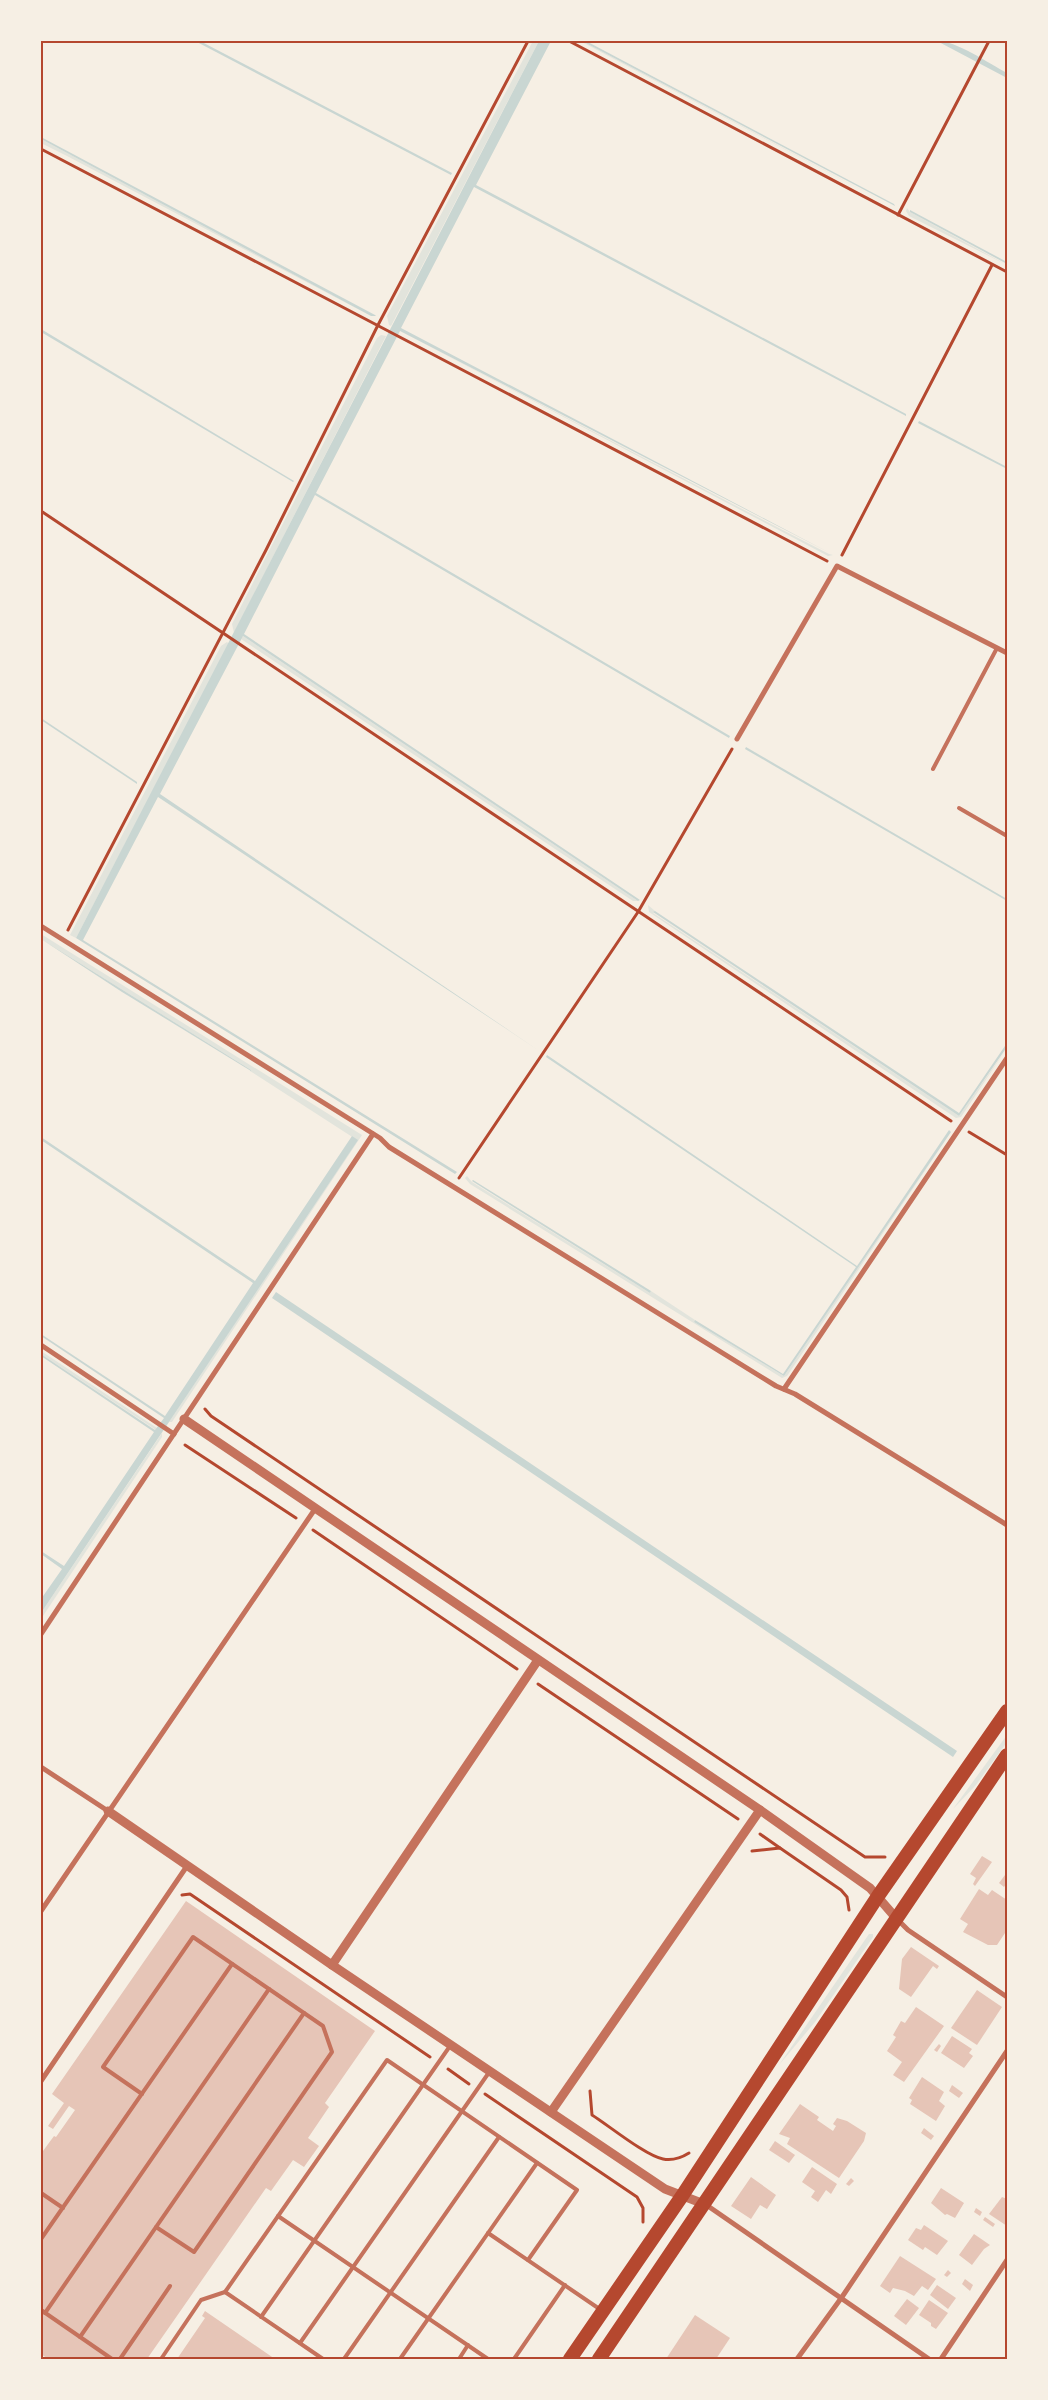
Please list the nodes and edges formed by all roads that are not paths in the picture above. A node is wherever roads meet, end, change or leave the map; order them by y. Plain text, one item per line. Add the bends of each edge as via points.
1 (998, 647) junction
2 (1007, 653) edge
3 (737, 739) road end
4 (933, 769) dead end
5 (959, 808) dead end
6 (1007, 836) edge
7 (41, 926) edge
8 (1007, 1058) edge
9 (373, 1134) junction
10 (41, 1345) edge
11 (784, 1389) junction
12 (184, 1419) junction
13 (174, 1434) junction
14 (315, 1510) junction
15 (1007, 1524) edge
16 (41, 1634) edge
17 (538, 1660) junction
18 (1007, 1711) edge
19 (1007, 1755) edge
20 (41, 1767) edge
21 (760, 1810) junction
22 (108, 1811) junction
23 (187, 1866) junction
24 (878, 1896) junction
25 (41, 1911) edge
26 (896, 1918) junction
27 (232, 1964) junction
28 (332, 1965) junction
29 (269, 1989) junction
30 (1007, 1998) edge
31 (304, 2013) junction
32 (451, 2044) junction
33 (1007, 2051) edge
34 (490, 2071) junction
35 (41, 2081) edge
36 (423, 2085) junction
37 (142, 2094) junction
38 (462, 2111) junction
39 (551, 2112) junction
40 (499, 2137) junction
41 (537, 2163) junction
42 (41, 2194) edge
43 (682, 2196) junction
44 (704, 2204) junction
45 (63, 2208) junction
46 (278, 2216) junction
47 (156, 2227) junction
48 (488, 2233) junction
49 (41, 2239) edge
50 (314, 2240) junction
51 (528, 2260) junction
52 (1007, 2260) edge
53 (353, 2266) junction
54 (565, 2285) junction
55 (170, 2286) dead end
56 (225, 2292) junction
57 (390, 2292) junction
58 (842, 2297) junction
59 (43, 2311) edge
60 (603, 2312) junction
61 (261, 2316) junction
62 (429, 2318) junction
63 (80, 2337) junction
64 (300, 2343) junction
65 (468, 2345) junction
66 (112, 2359) edge
67 (120, 2359) edge
68 (161, 2359) edge
69 (322, 2359) edge
70 (344, 2359) edge
71 (400, 2359) edge
72 (459, 2359) edge
73 (488, 2359) edge
74 (514, 2359) edge
75 (570, 2359) edge
76 (599, 2359) edge
77 (797, 2359) edge
78 (929, 2359) edge
79 (940, 2359) edge

1 - 2 street
1 - 3 street via 837,566
1 - 4 lane
5 - 6 lane
7 - 9 street
8 - 11 street
9 - 11 street via 453,1187
9 - 12 street
10 - 13 street
11 - 15 street
12 - 13 street
12 - 14 street
13 - 16 street
14 - 17 street
14 - 22 street
17 - 21 street
17 - 28 street
18 - 24 highway
19 - 26 highway
20 - 22 street
21 - 24 street
21 - 39 street
22 - 23 street
22 - 25 street
23 - 28 street
23 - 35 street
24 - 26 street
24 - 43 highway
26 - 30 street via 908,1930
26 - 44 highway
27 - 29 lane
27 - 37 lane
27 - 37 lane via 193,1937 103,2067
28 - 32 street
29 - 31 lane
29 - 59 lane
31 - 47 lane
31 - 47 lane via 323,2026 332,2052 194,2252
32 - 34 street
32 - 36 lane
33 - 58 street
34 - 38 lane
34 - 39 street
36 - 38 lane
36 - 46 lane via 387,2060
36 - 50 lane
37 - 45 lane
38 - 40 lane
38 - 53 lane
39 - 43 street via 665,2189
40 - 41 lane
40 - 57 lane
41 - 48 lane
41 - 51 lane via 577,2190
42 - 45 lane
43 - 44 street
43 - 60 highway
44 - 58 street
44 - 76 highway
45 - 49 lane
46 - 50 lane
46 - 56 lane
47 - 63 lane
48 - 51 lane
48 - 62 lane
50 - 53 lane
50 - 61 lane
51 - 54 lane
52 - 79 street
53 - 57 lane
53 - 64 lane
54 - 60 lane
54 - 74 lane
55 - 67 lane
56 - 61 lane
56 - 68 lane via 201,2300
57 - 62 lane
57 - 70 lane
58 - 77 street
58 - 78 street
59 - 63 lane
60 - 75 highway
61 - 64 lane
62 - 65 lane
62 - 71 lane
63 - 66 lane
64 - 69 lane
65 - 72 lane
65 - 73 lane

